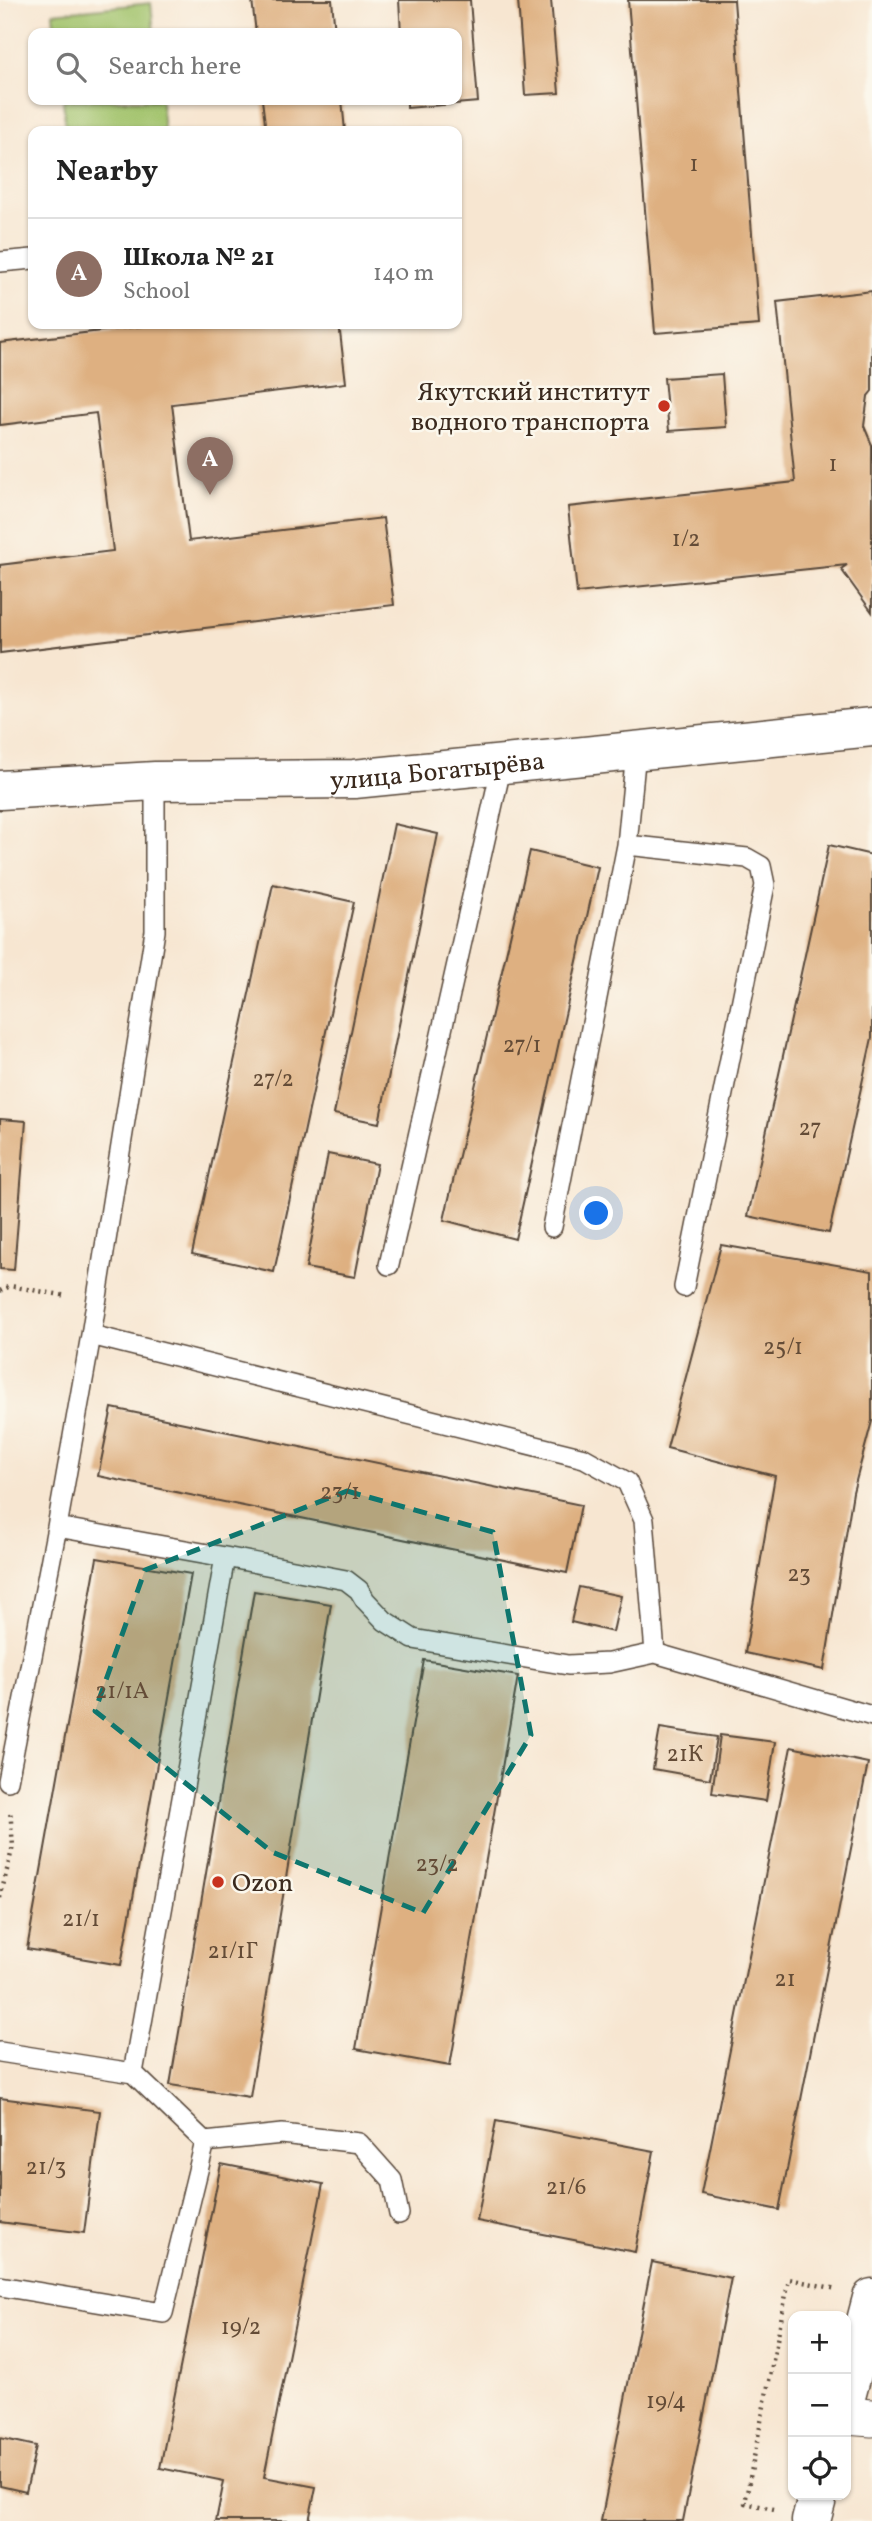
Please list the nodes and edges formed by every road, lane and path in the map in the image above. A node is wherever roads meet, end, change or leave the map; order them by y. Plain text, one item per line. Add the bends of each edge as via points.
1 (28, 259) edge
2 (0, 262) edge
3 (872, 727) edge
4 (636, 751) junction
5 (502, 764) junction
6 (155, 781) junction
7 (0, 790) edge
8 (627, 845) junction
9 (552, 1227) dead end
10 (389, 1265) dead end
11 (684, 1287) dead end
12 (0, 1291) edge
13 (96, 1301) junction
14 (91, 1335) junction
15 (57, 1527) junction
16 (225, 1557) junction
17 (655, 1653) junction
18 (872, 1716) edge
19 (8, 1781) joint
20 (0, 1898) edge
21 (0, 2052) edge
22 (133, 2073) junction
23 (205, 2142) junction
24 (399, 2214) dead end
25 (0, 2286) edge
26 (860, 2295) edge
27 (849, 2374) edge
28 (851, 2416) edge
29 (872, 2418) edge
30 (814, 2511) edge

1 - 2 lane
3 - 4 main road, улица Богатырёва
4 - 5 main road, улица Богатырёва
4 - 8 lane
5 - 6 main road, улица Богатырёва via 354,779
5 - 10 lane
6 - 7 main road, улица Богатырёва
6 - 13 lane via 155,931
8 - 9 lane
8 - 11 lane via 747,858 761,866 765,885
12 - 13 path via 10,1286
13 - 14 lane
14 - 15 lane
14 - 17 lane via 584,1458 606,1470 627,1482 644,1520
15 - 16 lane
15 - 19 lane
16 - 17 lane via 346,1580 385,1621 413,1639 568,1665 602,1664
16 - 22 lane
17 - 18 lane
19 - 20 path via 13,1846
21 - 22 lane
22 - 23 lane
23 - 24 lane via 282,2134 359,2143 392,2180
23 - 25 lane via 163,2313
26 - 27 main road
26 - 30 path via 789,2280 745,2503
28 - 29 street

